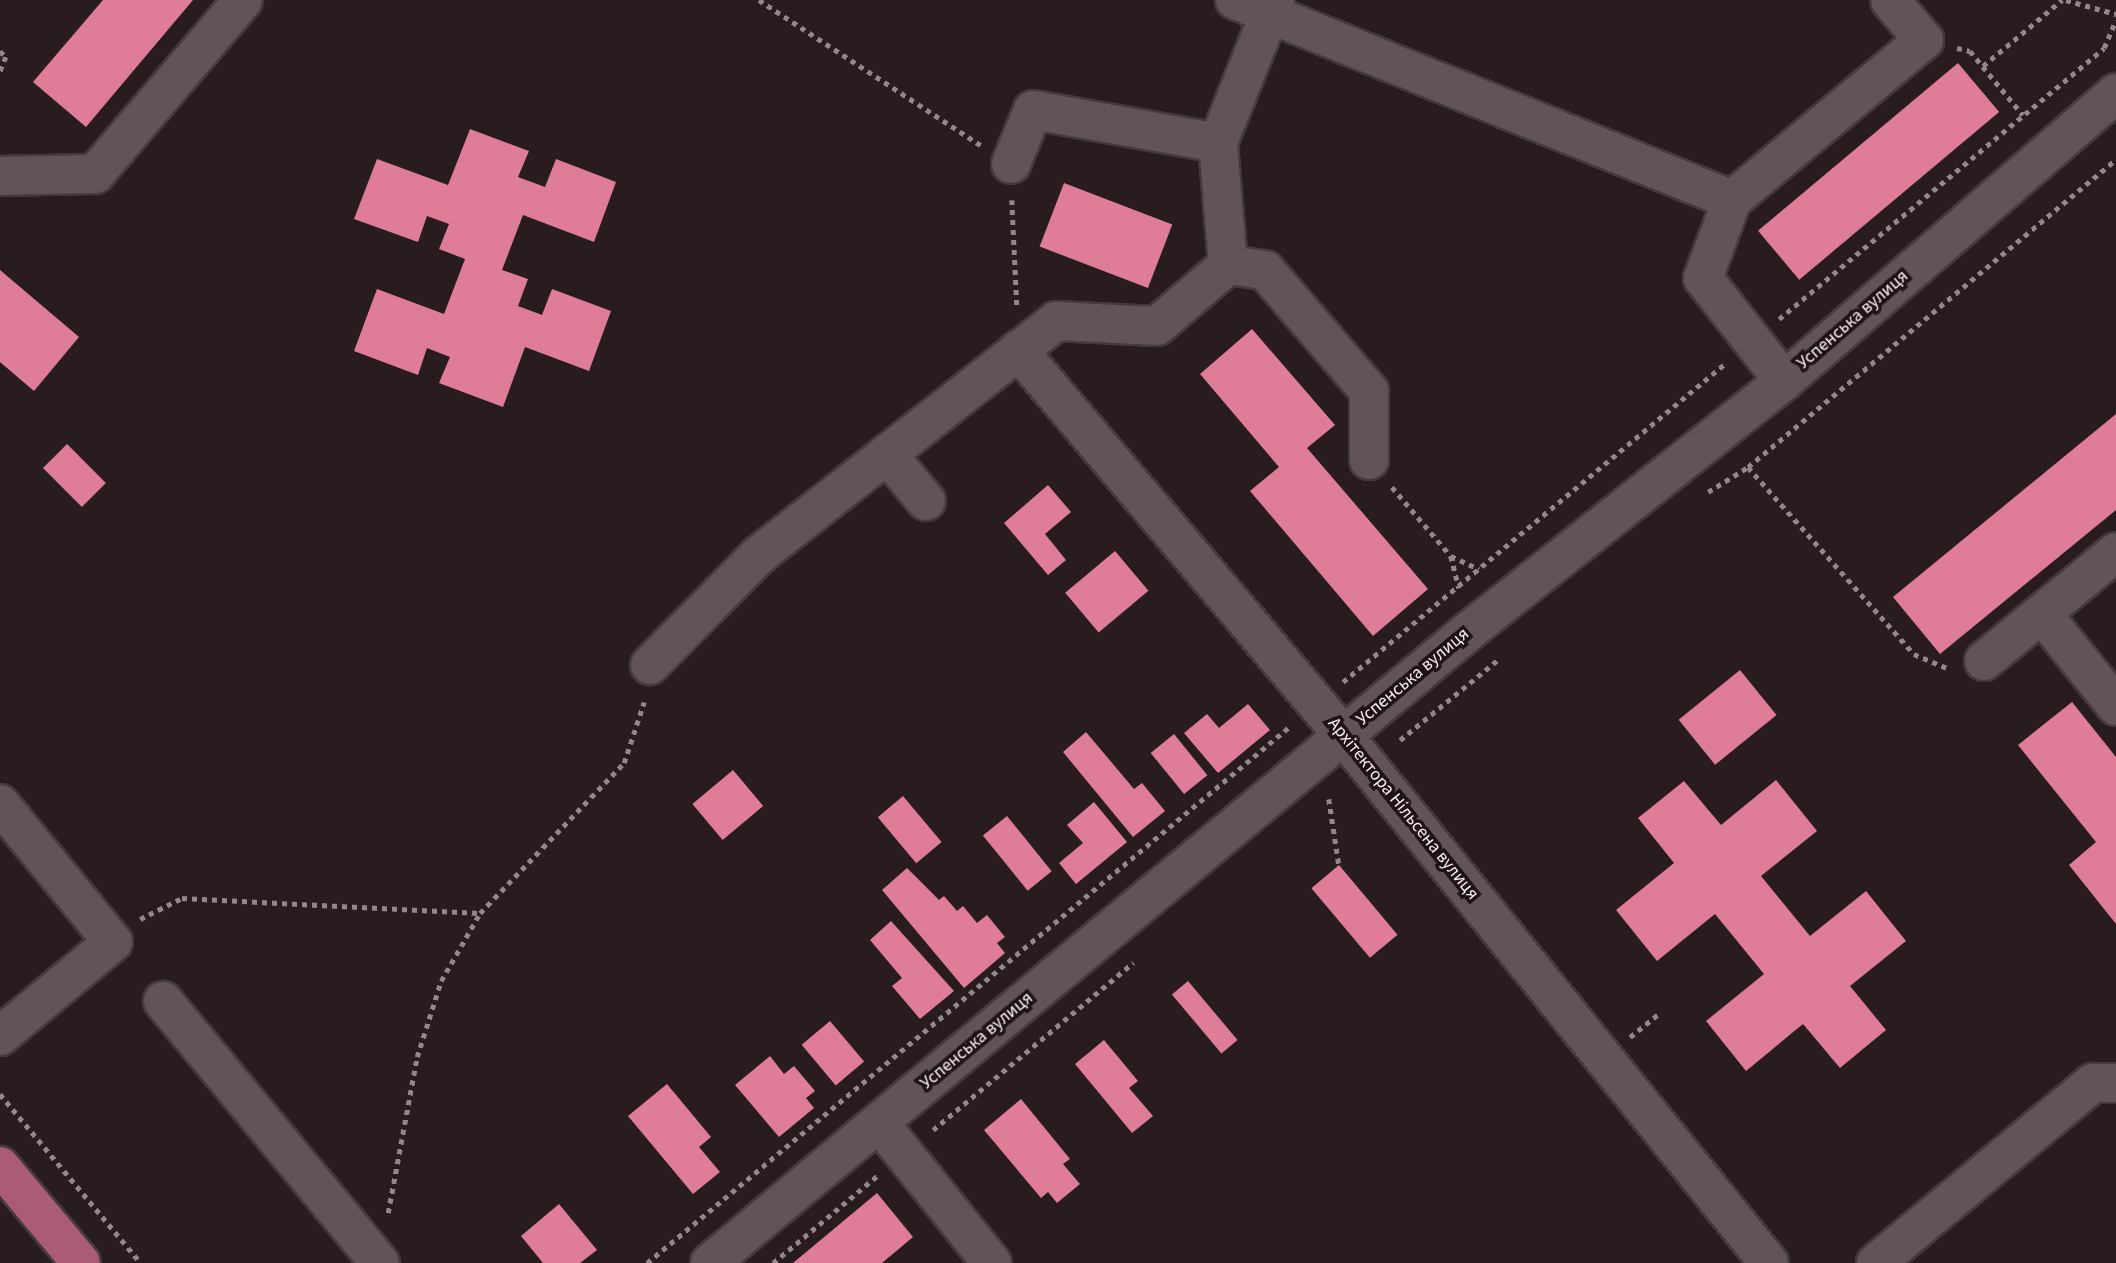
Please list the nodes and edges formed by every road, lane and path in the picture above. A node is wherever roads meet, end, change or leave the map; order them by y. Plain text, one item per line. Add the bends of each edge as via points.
1 (243, 0) edge
2 (759, 0) edge
3 (1890, 0) edge
4 (2064, 0) edge
5 (1260, 5) edge
6 (2116, 14) edge
7 (2116, 20) edge
8 (0, 51) edge
9 (1970, 51) dead end
10 (1983, 66) junction
11 (0, 72) edge
12 (2116, 93) edge
13 (2023, 116) junction
14 (1218, 143) junction
15 (1011, 164) junction
16 (0, 176) edge
17 (1732, 200) junction
18 (1228, 265) junction
19 (1754, 340) junction
20 (1018, 350) junction
21 (1784, 381) junction
22 (887, 454) junction
23 (1368, 460) joint
24 (1748, 467) dead end
25 (926, 500) dead end
26 (2116, 552) edge
27 (1479, 569) junction
28 (2042, 614) junction
29 (1984, 661) joint
30 (650, 665) joint
31 (1317, 704) junction
32 (2116, 706) edge
33 (1343, 735) junction
34 (1325, 803) dead end
35 (0, 804) edge
36 (1315, 811) dead end
37 (1332, 834) dead end
38 (1339, 865) dead end
39 (480, 914) junction
40 (113, 942) junction
41 (1136, 961) dead end
42 (163, 1001) dead end
43 (0, 1036) edge
44 (2116, 1083) edge
45 (0, 1094) edge
46 (879, 1123) junction
47 (904, 1154) junction
48 (0, 1166) edge
49 (1759, 1250) edge
50 (81, 1263) edge
51 (141, 1263) edge
52 (380, 1263) edge
53 (647, 1263) edge
54 (710, 1263) edge
55 (773, 1263) edge
56 (992, 1263) edge
57 (1875, 1263) edge

1 - 16 street via 95,174
2 - 15 path
3 - 17 street via 1924,40
4 - 6 path
4 - 10 path
5 - 14 street
5 - 17 street
7 - 13 path via 2104,48
8 - 11 path via 6,57
9 - 10 path
10 - 13 path
12 - 21 street, Успенська вулиця
13 - 19 path
14 - 15 street via 1033,110
14 - 18 street
15 - 20 path
17 - 19 street via 1703,278
18 - 20 street via 1157,326 1056,321
18 - 23 street via 1265,270 1369,391
19 - 21 street
19 - 27 path
20 - 22 street
20 - 31 street, Архітектора Нільсена вулиця
21 - 33 street, Успенська вулиця
22 - 25 street
22 - 30 street via 759,555
23 - 27 path via 1451,556
24 - 29 path via 1914,654 1935,668 1960,670
26 - 28 street
27 - 31 path
28 - 29 street
28 - 32 street
30 - 39 path via 641,722 624,762
31 - 33 street, Архітектора Нільсена вулиця
31 - 53 path
33 - 46 street, Успенська вулиця
33 - 49 street, Архітектора Нільсена вулиця
34 - 36 path
35 - 40 street
37 - 38 path
39 - 40 path via 182,898 154,907
39 - 52 path via 441,981 417,1056
40 - 43 street
41 - 47 path
42 - 52 street
44 - 57 street via 2093,1083
45 - 51 path
46 - 47 street
46 - 54 street, Успенська вулиця
47 - 55 path
47 - 56 street
48 - 50 main road

